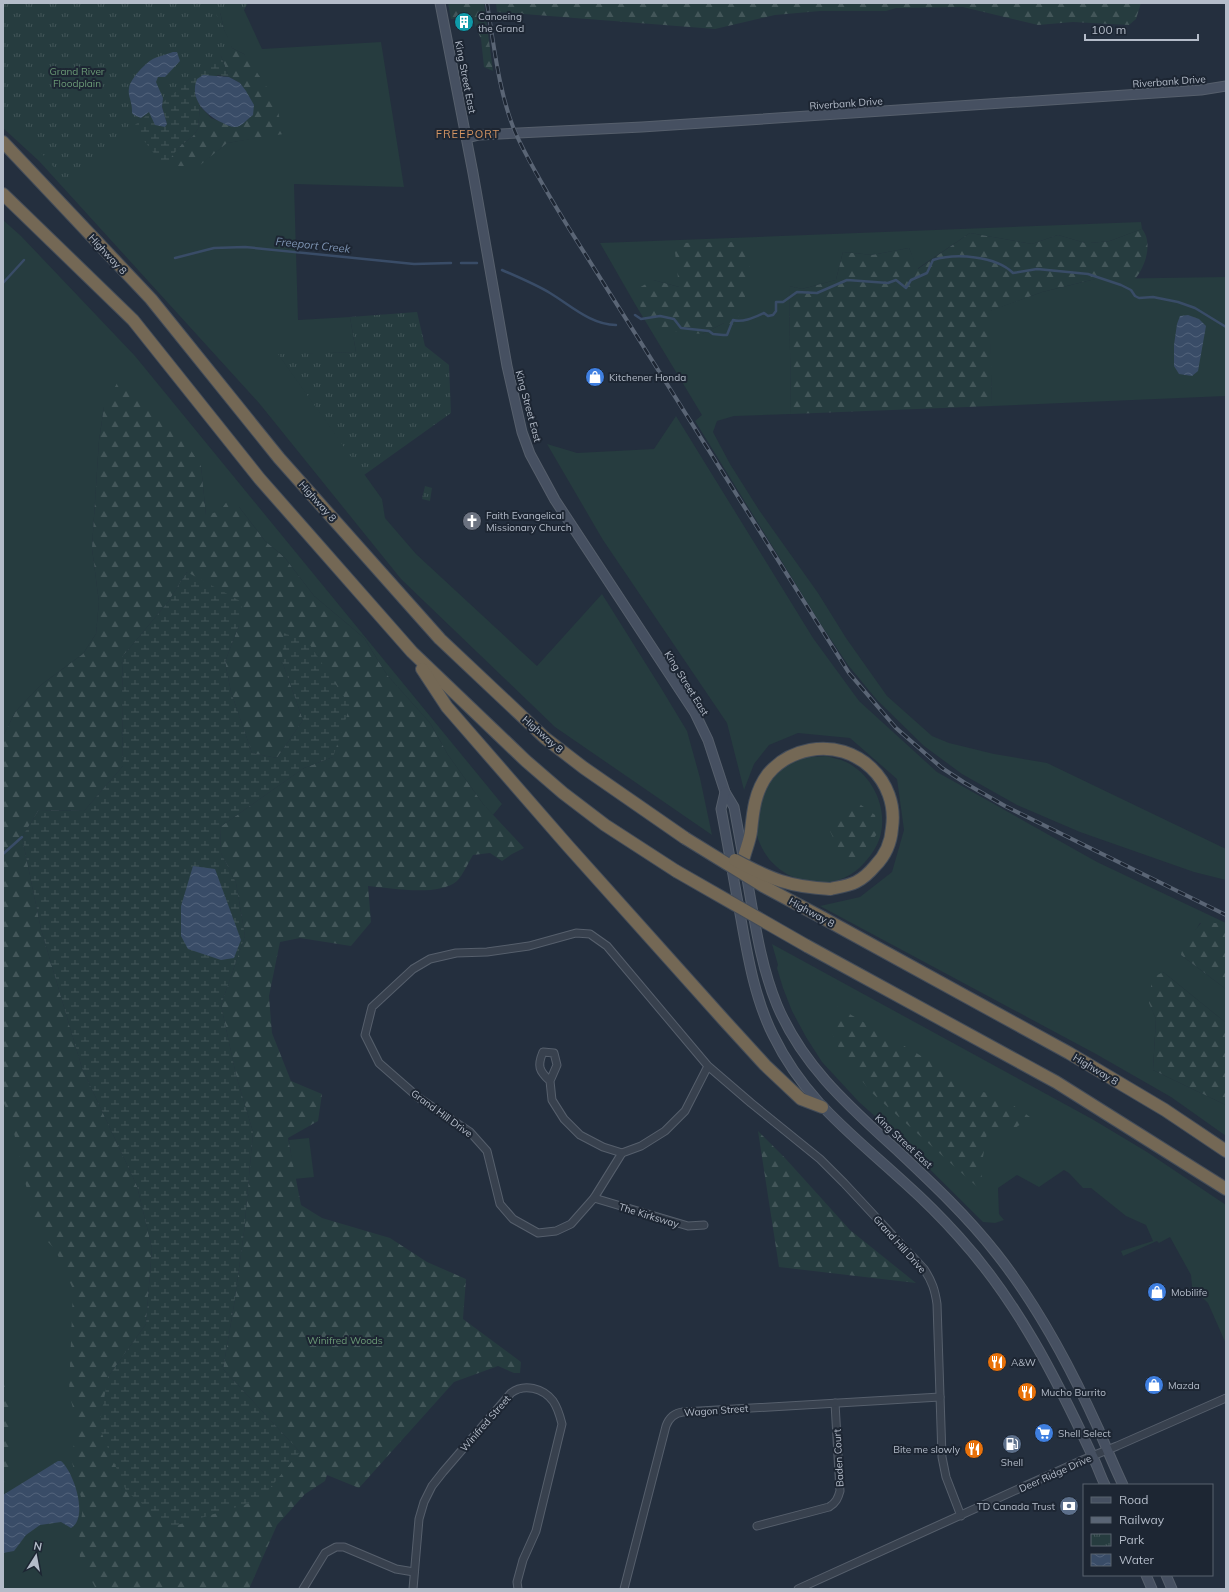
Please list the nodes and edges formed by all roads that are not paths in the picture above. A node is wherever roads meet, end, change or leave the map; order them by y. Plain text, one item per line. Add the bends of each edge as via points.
1 (440, 3) edge
2 (1226, 86) edge
3 (467, 138) junction
4 (3, 142) edge
5 (3, 194) edge
6 (412, 652) junction
7 (725, 792) junction
8 (685, 838) junction
9 (744, 857) junction
10 (708, 1066) junction
11 (550, 1081) dead end
12 (822, 1107) junction
13 (1226, 1151) edge
14 (622, 1153) junction
15 (1226, 1189) edge
16 (594, 1198) junction
17 (704, 1224) dead end
18 (940, 1397) junction
19 (1226, 1398) edge
20 (835, 1403) junction
21 (1108, 1450) junction
22 (1092, 1456) junction
23 (1104, 1484) edge
24 (1123, 1484) edge
25 (961, 1516) junction
26 (757, 1526) dead end
27 (414, 1572) junction
28 (1146, 1576) edge
29 (1166, 1576) edge
30 (303, 1589) edge
31 (413, 1589) edge
32 (518, 1589) edge
33 (624, 1589) edge
34 (798, 1589) edge
35 (1152, 1589) edge
36 (1172, 1589) edge

1 - 3 main road, King Street East
2 - 3 main road, Riverbank Drive via 1201,90 929,109 509,133
3 - 7 main road, King Street East via 512,392 530,454 555,500 695,714 708,740
4 - 8 highway, Highway 8 via 151,299 278,458 440,638 545,738
5 - 6 highway via 133,320 259,478
6 - 12 highway via 447,707 723,1019 765,1065 802,1099
6 - 15 highway, bridge via 526,761 605,826 676,871 807,946 1056,1082
7 - 9 main road, King Street East via 734,807
7 - 12 main road, King Street East via 721,809 746,944 764,1014 794,1072
8 - 9 highway, bridge via 703,842 778,881 830,889 857,881 869,873 886,851 891,837 893,809 885,785 869,765 844,751 819,748 797,753 781,762 761,785 755,800 751,832
8 - 13 highway, Highway 8, bridge via 763,886 1069,1053 1165,1110
9 - 21 main road, King Street East via 768,981 777,1005 801,1051 818,1074 843,1100 960,1211 1011,1272 1053,1337
10 - 14 street via 685,1111 665,1131 641,1146
10 - 16 street, Grand Hill Drive via 607,946 590,934 576,933 529,946 456,953 430,959 413,969 372,1007 365,1035 379,1063 418,1098 470,1132 488,1151 500,1204 513,1220 538,1232 556,1231 571,1224
10 - 18 street, Grand Hill Drive via 820,1159 924,1269 931,1279 937,1304
11 - 14 street via 552,1100 564,1119 580,1135 602,1147
12 - 22 main road, King Street East via 935,1211 988,1272 1023,1322 1045,1360
14 - 16 street, Grand Hill Drive
16 - 17 street, The Kirksway via 688,1226
18 - 20 street, Wagon Street
18 - 25 street, Grand Hill Drive via 942,1458 946,1477
19 - 21 street, Deer Ridge Drive
20 - 26 street, Baden Court via 839,1497 829,1507
20 - 33 street, Wagon Street via 682,1412 671,1418 666,1426
21 - 22 street, Deer Ridge Drive
21 - 24 main road, King Street East
22 - 23 main road, King Street East
22 - 25 street, Deer Ridge Drive
25 - 34 street, Deer Ridge Drive
27 - 30 street via 396,1569 344,1548 336,1548 325,1553
27 - 31 street, Winifred Street
27 - 32 street, Winifred Street via 419,1519 432,1486 511,1393 527,1387 548,1396 554,1402 562,1424 536,1531 523,1560 517,1582
28 - 35 main road
29 - 36 main road

